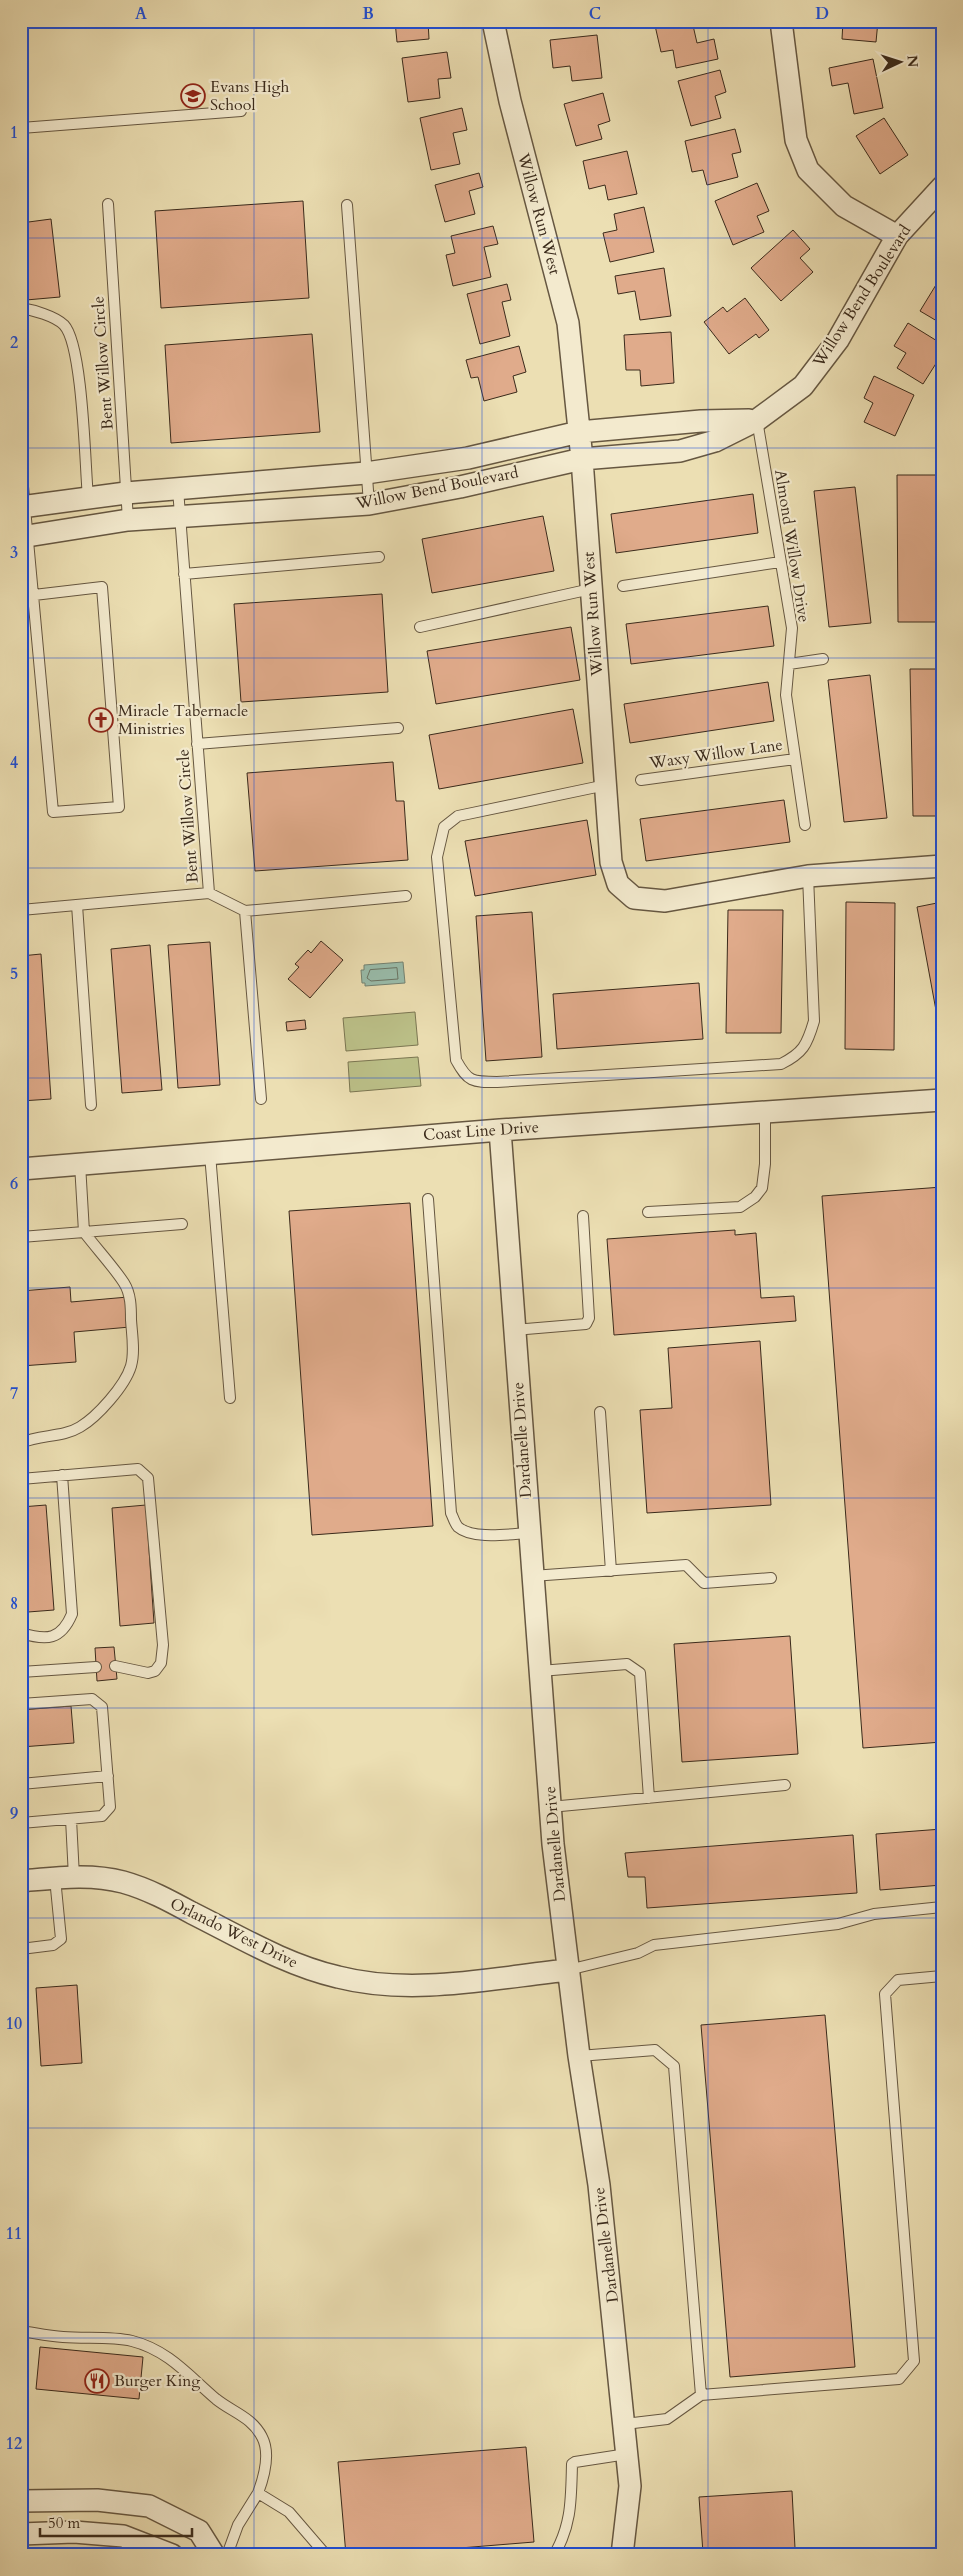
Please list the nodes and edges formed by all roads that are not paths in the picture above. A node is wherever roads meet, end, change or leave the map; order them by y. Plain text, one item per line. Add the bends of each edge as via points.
1 (494, 21) edge
2 (781, 21) edge
3 (241, 111) dead end
4 (21, 128) edge
5 (942, 186) edge
6 (108, 204) dead end
7 (347, 205) dead end
8 (897, 236) junction
9 (21, 308) edge
10 (756, 420) junction
11 (580, 432) junction
12 (582, 459) junction
13 (21, 464) edge
14 (366, 473) junction
15 (178, 489) junction
16 (126, 493) junction
17 (88, 498) junction
18 (369, 504) junction
19 (23, 507) edge
20 (180, 516) junction
21 (128, 520) junction
22 (25, 537) edge
23 (379, 557) dead end
24 (780, 562) junction
25 (184, 574) junction
26 (623, 586) dead end
27 (591, 589) junction
28 (34, 595) junction
29 (420, 628) dead end
30 (823, 658) dead end
31 (789, 664) junction
32 (398, 728) dead end
33 (197, 744) junction
34 (795, 759) junction
35 (641, 780) dead end
36 (606, 785) junction
37 (806, 825) dead end
38 (942, 866) edge
39 (808, 876) junction
40 (209, 893) junction
41 (406, 896) dead end
42 (77, 905) junction
43 (21, 910) edge
44 (245, 911) junction
45 (261, 1099) dead end
46 (942, 1100) edge
47 (91, 1106) dead end
48 (765, 1112) junction
49 (500, 1130) junction
50 (210, 1154) junction
51 (80, 1164) junction
52 (21, 1169) edge
53 (428, 1199) dead end
54 (648, 1212) dead end
55 (583, 1216) dead end
56 (182, 1224) dead end
57 (84, 1232) junction
58 (21, 1237) edge
59 (514, 1330) junction
60 (230, 1398) dead end
61 (600, 1412) dead end
62 (21, 1443) edge
63 (62, 1475) junction
64 (21, 1479) edge
65 (529, 1533) junction
66 (611, 1571) junction
67 (532, 1576) junction
68 (771, 1578) dead end
69 (21, 1634) edge
70 (115, 1666) dead end
71 (96, 1667) dead end
72 (540, 1671) junction
73 (21, 1672) edge
74 (21, 1704) edge
75 (108, 1776) junction
76 (21, 1784) edge
77 (785, 1785) dead end
78 (650, 1798) junction
79 (550, 1806) junction
80 (71, 1818) junction
81 (21, 1823) edge
82 (65, 1878) junction
83 (21, 1880) edge
84 (942, 1907) edge
85 (21, 1949) edge
86 (568, 1970) junction
87 (942, 1976) edge
88 (579, 2056) junction
89 (21, 2331) edge
90 (702, 2395) junction
91 (625, 2424) junction
92 (627, 2454) junction
93 (258, 2493) junction
94 (21, 2501) edge
95 (21, 2534) edge
96 (172, 2555) edge
97 (214, 2555) edge
98 (227, 2555) edge
99 (326, 2555) edge
100 (554, 2555) edge
101 (622, 2555) edge

1 - 11 street, Willow Run West via 510,101 568,323
2 - 8 street via 796,140 808,170 844,206
3 - 4 lane
5 - 8 street, Willow Bend Boulevard
6 - 16 lane, Bent Willow Circle
7 - 14 lane
8 - 10 street, Willow Bend Boulevard via 838,340 803,386
9 - 17 lane via 64,325 71,339 77,363
10 - 11 street, Willow Bend Boulevard
10 - 12 street, Willow Bend Boulevard via 715,441 680,451
10 - 24 lane, Almond Willow Drive
11 - 12 street, Willow Run West
11 - 14 street, Willow Bend Boulevard via 468,458
12 - 18 street, Willow Bend Boulevard
12 - 27 street, Willow Run West
13 - 19 lane
14 - 15 street, Willow Bend Boulevard
14 - 18 lane
15 - 16 street, Willow Bend Boulevard
15 - 20 lane, Bent Willow Circle
16 - 17 street, Willow Bend Boulevard
16 - 21 lane, Bent Willow Circle
17 - 19 street, Willow Bend Boulevard
18 - 20 street, Willow Bend Boulevard
19 - 22 lane
20 - 21 street, Willow Bend Boulevard
20 - 25 lane, Bent Willow Circle
21 - 22 street, Willow Bend Boulevard
22 - 28 lane
23 - 25 lane
24 - 26 lane
24 - 31 lane, Almond Willow Drive via 792,628
25 - 33 lane, Bent Willow Circle
27 - 29 lane
27 - 36 street, Willow Run West
28 - 28 lane via 53,812 119,807 102,587
30 - 31 lane
31 - 34 lane, Almond Willow Drive via 786,695
32 - 33 lane
33 - 40 lane, Bent Willow Circle
34 - 35 lane, Waxy Willow Lane
34 - 37 lane, Almond Willow Drive
36 - 39 street, Willow Run West via 611,862 618,884 634,898 665,901
36 - 39 lane via 458,816 444,827 437,857 456,1060 466,1077 477,1082 497,1082 781,1064 798,1056 809,1040 814,1021
38 - 39 street, Willow Run West
40 - 42 lane, Bent Willow Circle
40 - 44 lane
41 - 44 lane
42 - 43 lane, Bent Willow Circle
42 - 47 lane
44 - 45 lane
46 - 48 street, Coast Line Drive
48 - 49 street, Coast Line Drive
48 - 54 lane via 765,1164 762,1188 755,1197 740,1207
49 - 50 street, Coast Line Drive
49 - 59 street, Dardanelle Drive
50 - 51 street, Coast Line Drive
50 - 60 lane
51 - 52 street, Coast Line Drive
51 - 57 lane
53 - 65 lane via 451,1513 458,1526 471,1533
55 - 59 lane via 589,1318 586,1324
56 - 57 lane
57 - 58 lane
57 - 62 lane via 124,1284 130,1298 131,1367 98,1413 79,1428
59 - 65 street, Dardanelle Drive
61 - 66 lane
63 - 64 lane
63 - 69 lane via 72,1614 66,1627 56,1635 44,1638
63 - 70 lane via 138,1469 148,1478 163,1646 161,1663 155,1672 148,1673
65 - 67 street, Dardanelle Drive
66 - 67 lane
66 - 68 lane via 686,1566 704,1582
67 - 72 street, Dardanelle Drive
71 - 73 lane
72 - 78 lane via 627,1664 640,1673
72 - 79 street, Dardanelle Drive
74 - 75 lane via 92,1699 102,1706
75 - 76 lane
75 - 80 lane via 110,1807 102,1816
77 - 78 lane
78 - 79 lane
79 - 86 street, Dardanelle Drive
80 - 81 lane
80 - 82 lane
82 - 83 street, Orlando West Drive
82 - 85 lane via 61,1939 53,1945
82 - 86 street, Orlando West Drive via 122,1882 155,1894 292,1964 360,1982 434,1985
84 - 86 lane via 874,1914 838,1924 654,1945 638,1953
86 - 88 street, Dardanelle Drive
87 - 90 lane via 898,1980 885,1994 914,2362 899,2379
88 - 90 lane via 655,2050 674,2066
88 - 91 street, Dardanelle Drive via 599,2185
89 - 93 lane via 132,2341 182,2366 217,2400 248,2419 262,2437 266,2450 263,2480
90 - 91 lane via 666,2419
91 - 92 street, Dardanelle Drive
92 - 100 lane via 572,2464 565,2538
92 - 101 street, Dardanelle Drive via 630,2486
93 - 98 lane via 238,2524
93 - 99 lane via 289,2512
94 - 97 street via 97,2500 149,2506 199,2531
95 - 96 street via 74,2532 123,2536

